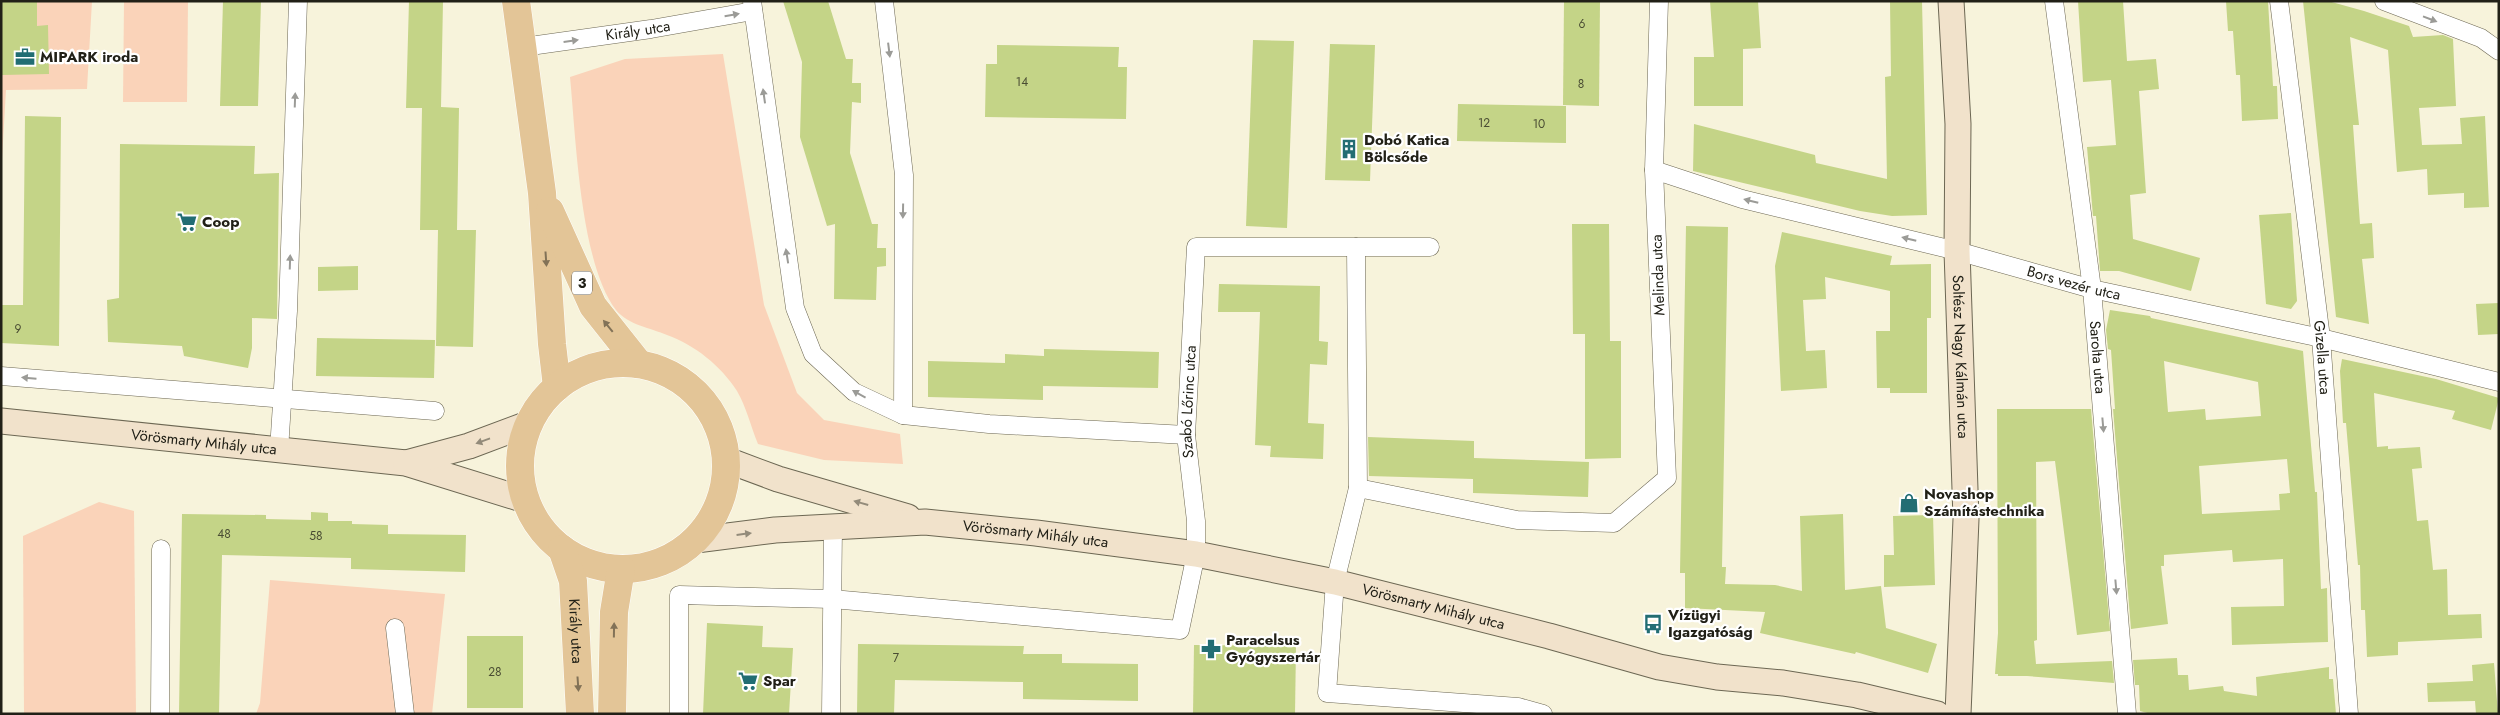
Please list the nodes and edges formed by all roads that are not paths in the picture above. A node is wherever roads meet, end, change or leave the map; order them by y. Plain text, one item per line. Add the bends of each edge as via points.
1 (298, 1) edge
2 (516, 1) edge
3 (884, 1) edge
4 (1660, 1) edge
5 (1951, 1) edge
6 (2054, 1) edge
7 (2279, 1) edge
8 (2384, 1) edge
9 (752, 6) edge
10 (523, 48) junction
11 (2499, 50) edge
12 (1654, 170) junction
13 (542, 193) junction
14 (1356, 247) junction
15 (1430, 247) dead end
16 (1957, 251) junction
17 (2092, 289) junction
18 (2321, 338) junction
19 (639, 364) junction
20 (1, 376) edge
21 (2499, 382) edge
22 (557, 387) junction
23 (284, 400) junction
24 (435, 411) dead end
25 (902, 415) junction
26 (1, 421) edge
27 (528, 424) junction
28 (1186, 435) junction
29 (279, 450) junction
30 (727, 460) junction
31 (406, 463) junction
32 (1358, 488) junction
33 (525, 500) junction
34 (925, 522) junction
35 (833, 527) junction
36 (696, 540) junction
37 (161, 549) dead end
38 (562, 549) junction
39 (1196, 554) junction
40 (621, 569) junction
41 (1335, 582) junction
42 (832, 599) junction
43 (395, 628) dead end
44 (160, 714) edge
45 (405, 714) edge
46 (580, 714) edge
47 (612, 714) edge
48 (679, 714) edge
49 (831, 714) edge
50 (1543, 714) edge
51 (1937, 714) edge
52 (1958, 714) edge
53 (2127, 714) edge
54 (2349, 714) edge

23 -> 1 street
2 - 10 main road, 3
3 -> 25 street via 904,175
4 - 12 street, Melinda utca
5 - 16 main road, Soltész Nagy Kálmán utca via 1958,124
6 - 17 street, Sarolta utca
7 - 18 street, Gizella utca
8 -> 11 street via 2481,38
10 -> 9 street, Király utca via 651,29
25 -> 9 street via 854,392 813,354 795,308
10 - 13 main road, 3
16 -> 12 street, Bors vezér utca via 1706,188
12 - 32 street, Melinda utca via 1667,478 1614,523 1517,520
19 -> 13 main road, 3 via 593,306
13 -> 22 main road, 3
14 - 15 street
14 - 28 street, Szabó Lőrinc utca via 1196,247
14 - 32 street
16 - 17 street, Bors vezér utca
16 - 52 main road, Soltész Nagy Kálmán utca via 1966,518
17 - 18 street, Bors vezér utca
17 -> 53 street, Sarolta utca
18 - 21 street, Bors vezér utca
18 - 54 street, Gizella utca
19 - 22 main road via 621,362 587,368
19 - 30 main road via 668,373 700,396 714,415 723,437
23 -> 20 street
22 - 27 main road
23 - 24 street
23 - 29 street
25 - 28 street via 989,424
26 - 29 main road, Vörösmarty Mihály utca
27 -> 31 main road, Vörösmarty Mihály utca via 469,446
27 - 33 main road via 519,462
28 - 39 street, Szabó Lőrinc utca via 1196,521
29 - 31 main road, Vörösmarty Mihály utca
34 -> 30 main road, Vörösmarty Mihály utca via 778,479
30 - 36 main road via 720,504
31 - 33 main road, Vörösmarty Mihály utca
32 - 41 street
33 - 38 main road via 546,536
34 - 35 main road, Vörösmarty Mihály utca
34 - 39 main road, Vörösmarty Mihály utca via 1036,532
36 -> 35 main road, Vörösmarty Mihály utca
35 - 42 street
36 - 40 main road via 674,556 648,566
37 - 44 street
38 - 40 main road via 590,564
38 -> 46 main road, Király utca via 573,581
39 - 41 main road, Vörösmarty Mihály utca
39 - 42 street, Szabó Lőrinc utca via 1180,630
47 -> 40 main road via 614,612
41 - 50 street via 1327,692 1518,707
41 - 51 main road, Vörösmarty Mihály utca via 1659,667 1857,695
42 - 48 street via 679,595
42 - 49 street
43 - 45 street

